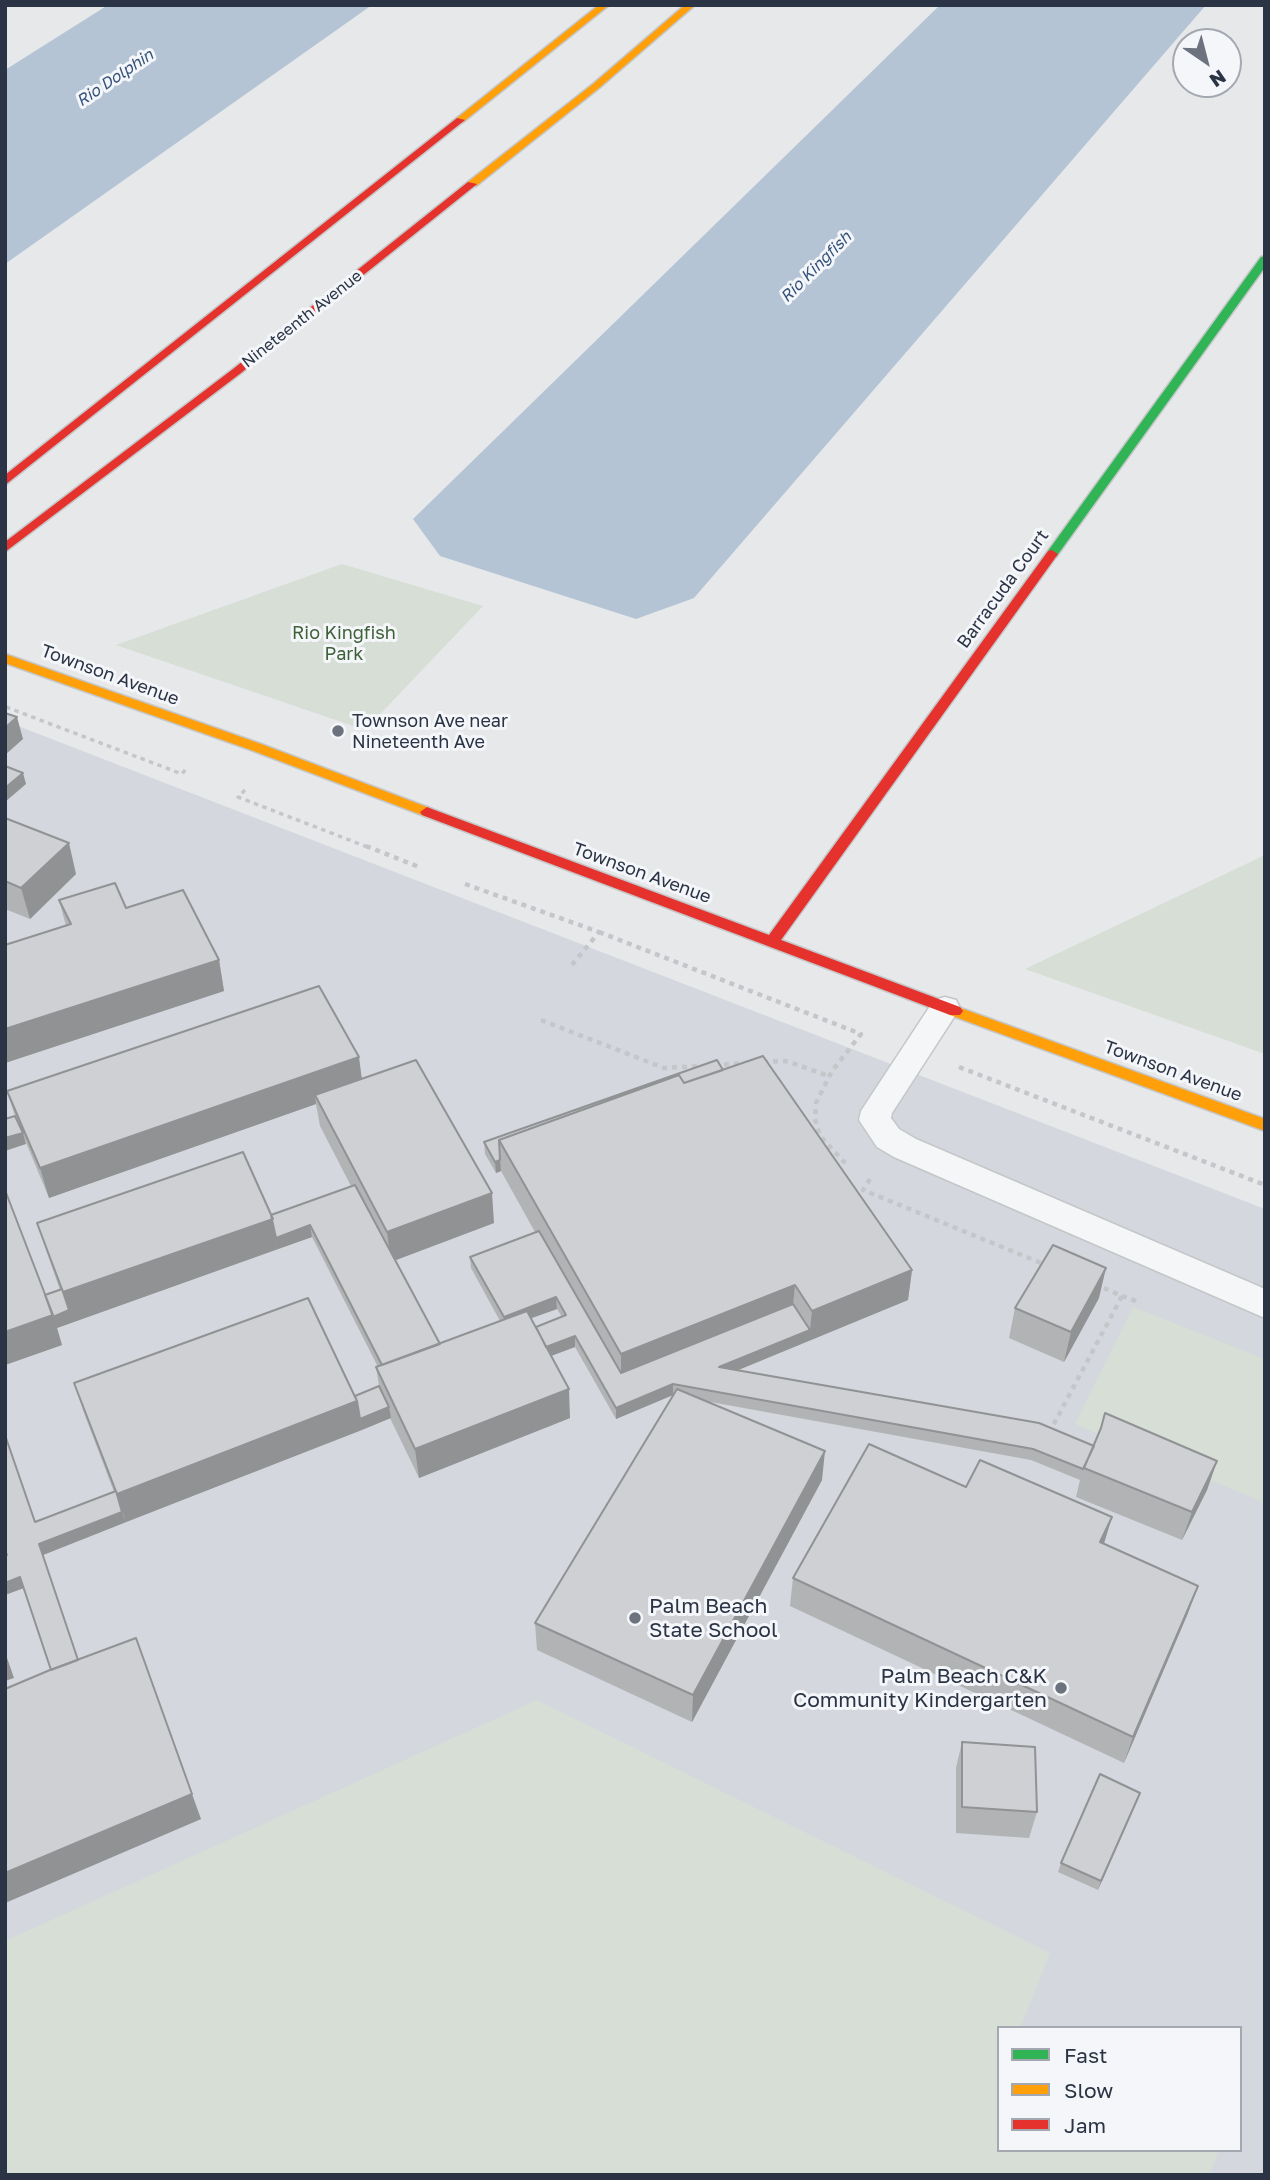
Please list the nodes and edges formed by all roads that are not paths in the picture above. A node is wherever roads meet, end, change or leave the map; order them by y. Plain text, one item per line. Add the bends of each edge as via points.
1 (605, 5) edge
2 (691, 5) edge
3 (524, 70) junction
4 (548, 76) dead end
5 (572, 81) dead end
6 (596, 86) junction
7 (1265, 259) edge
8 (5, 481) edge
9 (5, 548) edge
10 (5, 658) edge
11 (772, 942) junction
12 (945, 1008) junction
13 (1265, 1125) edge
14 (1265, 1304) edge

1 - 3 main road
2 - 6 main road, Nineteenth Avenue
3 - 4 main road
3 - 8 main road
5 - 6 main road
6 - 9 main road, Nineteenth Avenue
7 - 11 main road, Barracuda Court
10 - 11 main road, Townson Avenue via 256,747
11 - 12 main road, Townson Avenue
12 - 13 main road, Townson Avenue
12 - 14 lane via 877,1111 879,1129 893,1141

